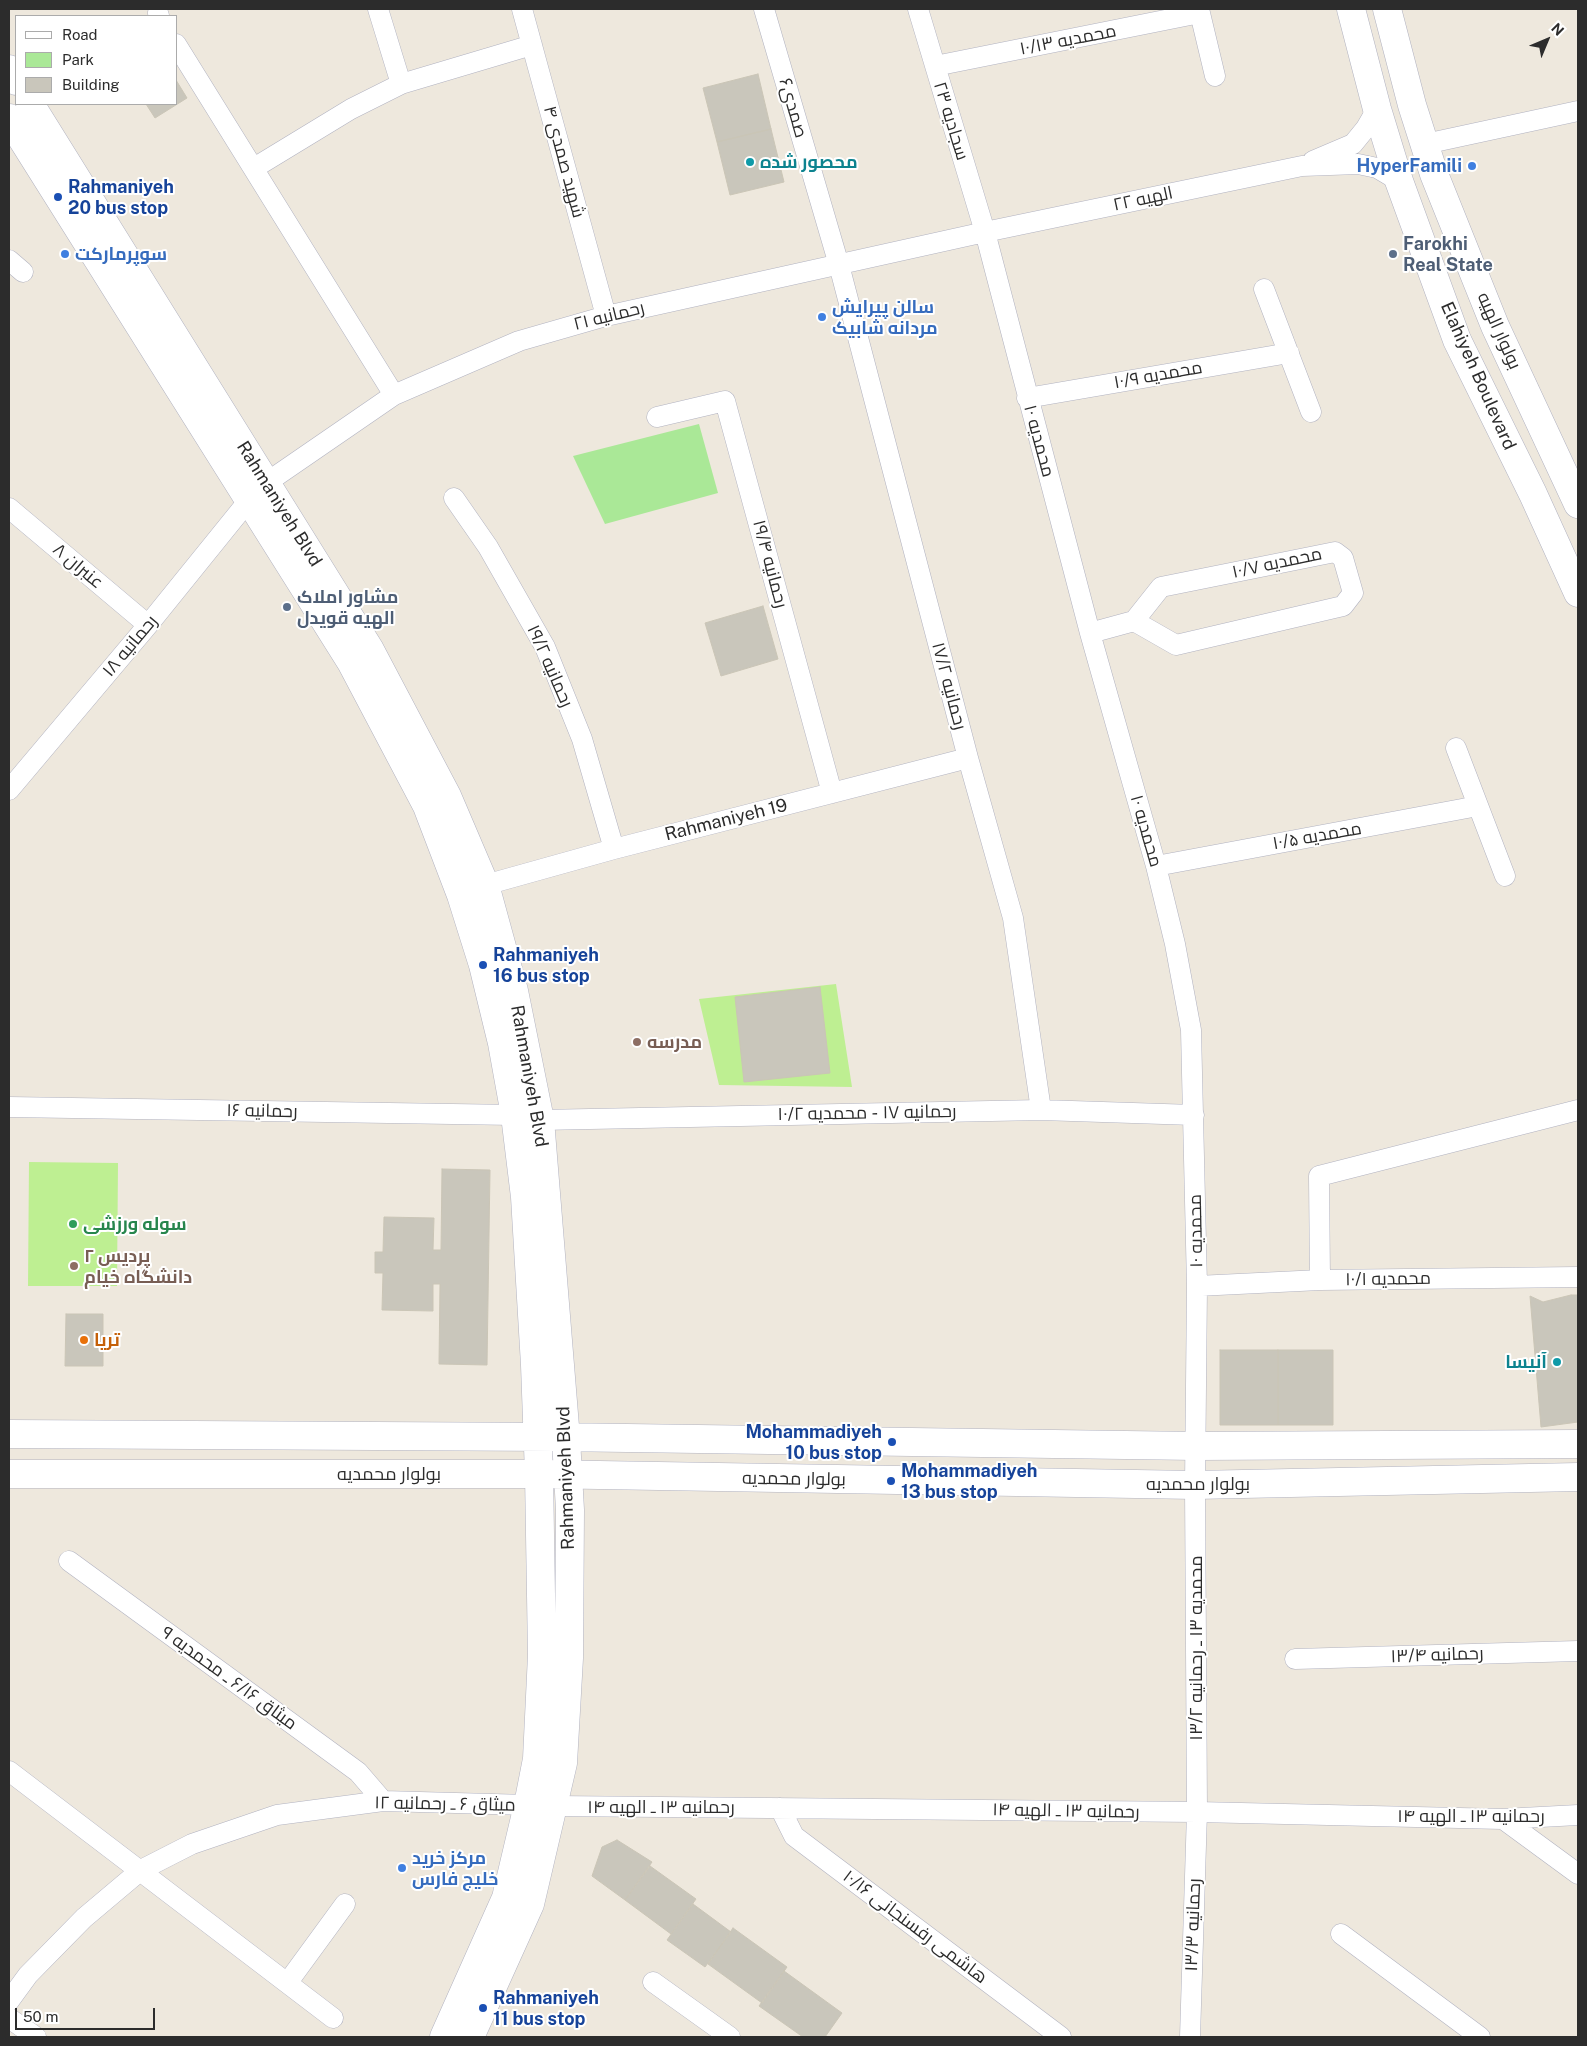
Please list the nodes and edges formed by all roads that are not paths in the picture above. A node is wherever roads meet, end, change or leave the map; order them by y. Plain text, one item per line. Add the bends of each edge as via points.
1 (378, 9) edge
2 (522, 9) edge
3 (764, 9) edge
4 (918, 9) edge
5 (1351, 9) edge
6 (1387, 9) edge
7 (1200, 11) edge
8 (532, 45) junction
9 (178, 47) edge
10 (935, 66) junction
11 (1215, 76) dead end
12 (400, 84) junction
13 (31, 105) edge
14 (1377, 109) junction
15 (1578, 111) edge
16 (9, 118) edge
17 (1425, 144) junction
18 (1302, 166) junction
19 (254, 168) junction
20 (1399, 181) junction
21 (985, 232) junction
22 (838, 265) junction
23 (1264, 289) dead end
24 (606, 316) junction
25 (1289, 353) junction
26 (394, 395) junction
27 (1027, 398) junction
28 (1312, 412) dead end
29 (658, 417) dead end
30 (258, 492) junction
31 (454, 498) dead end
32 (1578, 504) edge
33 (9, 508) edge
34 (1578, 593) edge
35 (1134, 621) junction
36 (148, 625) junction
37 (1090, 633) junction
38 (1456, 748) dead end
39 (968, 758) junction
40 (11, 781) edge
41 (832, 793) junction
42 (1478, 806) junction
43 (614, 849) junction
44 (1156, 866) junction
45 (1505, 876) dead end
46 (485, 885) junction
47 (9, 1107) edge
48 (1041, 1110) junction
49 (1578, 1110) edge
50 (1194, 1115) junction
51 (528, 1118) junction
52 (1578, 1277) edge
53 (1320, 1280) junction
54 (1197, 1286) junction
55 (9, 1434) edge
56 (536, 1437) junction
57 (566, 1439) junction
58 (1578, 1444) edge
59 (1196, 1446) junction
60 (9, 1474) edge
61 (539, 1474) junction
62 (568, 1476) junction
63 (1578, 1477) edge
64 (1195, 1485) junction
65 (70, 1561) dead end
66 (1578, 1651) edge
67 (1295, 1659) dead end
68 (9, 1771) edge
69 (383, 1801) junction
70 (541, 1806) junction
71 (780, 1808) junction
72 (1197, 1812) junction
73 (1578, 1815) edge
74 (1503, 1819) junction
75 (141, 1870) junction
76 (1578, 1874) edge
77 (345, 1904) dead end
78 (1341, 1934) dead end
79 (288, 1982) junction
80 (653, 1982) dead end
81 (9, 2000) edge
82 (9, 2018) edge
83 (333, 2018) dead end
84 (36, 2037) edge
85 (444, 2037) edge
86 (470, 2037) edge
87 (730, 2037) edge
88 (1061, 2037) edge
89 (1190, 2037) edge
90 (1480, 2037) edge

1 - 12 street
2 - 8 street, شهید صمدی ۴
3 - 22 street, صمدی۶
4 - 10 street, سجادیه ۲۳
5 - 14 main road, Elahiyeh Boulevard
6 - 17 main road, بولوار الهیه
7 - 10 street, محمدیه ۱۰/۱۳
7 - 11 street
8 - 12 street
8 - 24 street, شهید صمدی ۴
9 - 19 street
10 - 21 street, سجادیه ۲۳
12 - 19 street via 351,109
13 - 30 main road, Rahmaniyeh Blvd
14 - 18 street via 1353,144
14 - 20 main road, Elahiyeh Boulevard
15 - 17 street
16 - 30 main road, Rahmaniyeh Blvd
17 - 32 main road, بولوار الهیه via 1495,326
18 - 20 street via 1358,164 1377,168
18 - 21 street, الهیه ۲۲
19 - 26 street
20 - 34 main road, Elahiyeh Boulevard via 1457,340
21 - 22 street, رحمانیه ۲۱
21 - 27 street, محمدیه ۱۰
22 - 24 street, رحمانیه ۲۱
22 - 39 street, رحمانیه ۱۷/۲
23 - 25 street
24 - 26 street, رحمانیه ۲۱ via 518,341
25 - 27 street, محمدیه ۱۰/۹
25 - 28 street
26 - 30 street, رحمانیه ۲۱
27 - 37 street, محمدیه ۱۰
29 - 41 street, رحمانیه ۱۹/۴ via 725,401
30 - 36 street, رحمانیه ۱۸
30 - 46 main road, Rahmaniyeh Blvd via 370,650 447,796
30 - 51 main road, Rahmaniyeh Blvd via 427,806 461,895 483,965 502,1043
31 - 43 street, رحمانیه ۱۹/۲ via 488,547 545,647 582,739
33 - 36 street, عنبران ۸
35 - 35 street, محمدیه ۱۰/۷ via 1176,645 1343,606 1353,593 1343,558 1335,552 1161,587
35 - 37 street
36 - 40 street, رحمانیه ۱۸
37 - 44 street, محمدیه ۱۰
38 - 42 street
39 - 41 street, Rahmaniyeh 19
39 - 48 street, رحمانیه ۱۷/۲ via 1013,918
41 - 43 street, Rahmaniyeh 19
42 - 44 street, محمدیه ۱۰/۵
42 - 45 street
43 - 46 street, Rahmaniyeh 19
44 - 50 street, محمدیه ۱۰ via 1191,1030
46 - 51 main road, Rahmaniyeh Blvd via 514,991
47 - 51 street, رحمانیه ۱۶
48 - 50 street, رحمانیه ۱۷ - محمدیه ۱۰/۲
48 - 51 street, رحمانیه ۱۷ - محمدیه ۱۰/۲
49 - 53 street via 1319,1176
50 - 54 street, محمدیه ۱۰
51 - 56 main road, Rahmaniyeh Blvd via 525,1196
51 - 57 main road, Rahmaniyeh Blvd
52 - 53 street, محمدیه ۱۰/۱
53 - 54 street, محمدیه ۱۰/۱
54 - 59 street, محمدیه ۱۰
55 - 56 main road
56 - 57 main road
56 - 61 main road, Rahmaniyeh Blvd
57 - 59 main road
57 - 62 main road, Rahmaniyeh Blvd
58 - 59 main road
59 - 64 street, محمدیه ۱۰
60 - 61 main road, بولوار محمدیه
61 - 62 main road, بولوار محمدیه
61 - 70 main road, Rahmaniyeh Blvd via 542,1655 536,1758
62 - 64 main road, بولوار محمدیه
62 - 70 main road, Rahmaniyeh Blvd via 569,1658 562,1762
63 - 64 main road, بولوار محمدیه
64 - 72 street, محمدیه ۱۳ ـ رحمانیه ۱۳/۲
65 - 69 street, میثاق ۶/۱۶ ـ محمدیه ۹ via 358,1772
66 - 67 street, رحمانیه ۱۳/۴
68 - 75 street
69 - 70 street, میثاق ۶ ـ رحمانیه ۱۲
69 - 75 street, میثاق ۶ ـ رحمانیه ۱۲ via 277,1814 192,1844
70 - 71 street, رحمانیه ۱۳ ـ الهیه ۱۴
70 - 85 main road, Rahmaniyeh Blvd via 506,1898
70 - 86 main road, Rahmaniyeh Blvd via 530,1904
71 - 72 street, رحمانیه ۱۳ ـ الهیه ۱۴
71 - 88 street, هاشمی رفسنجانی ۱۰/۱۶ via 794,1836
72 - 74 street, رحمانیه ۱۳ ـ الهیه ۱۴
72 - 89 street, رحمانیه ۱۳/۳
73 - 74 street, رحمانیه ۱۳ ـ الهیه ۱۴
74 - 76 street
75 - 79 street
75 - 81 street, میثاق ۶ ـ رحمانیه ۱۲ via 84,1918 28,1975
77 - 79 street
78 - 90 street
79 - 83 street
80 - 87 street
82 - 84 street

